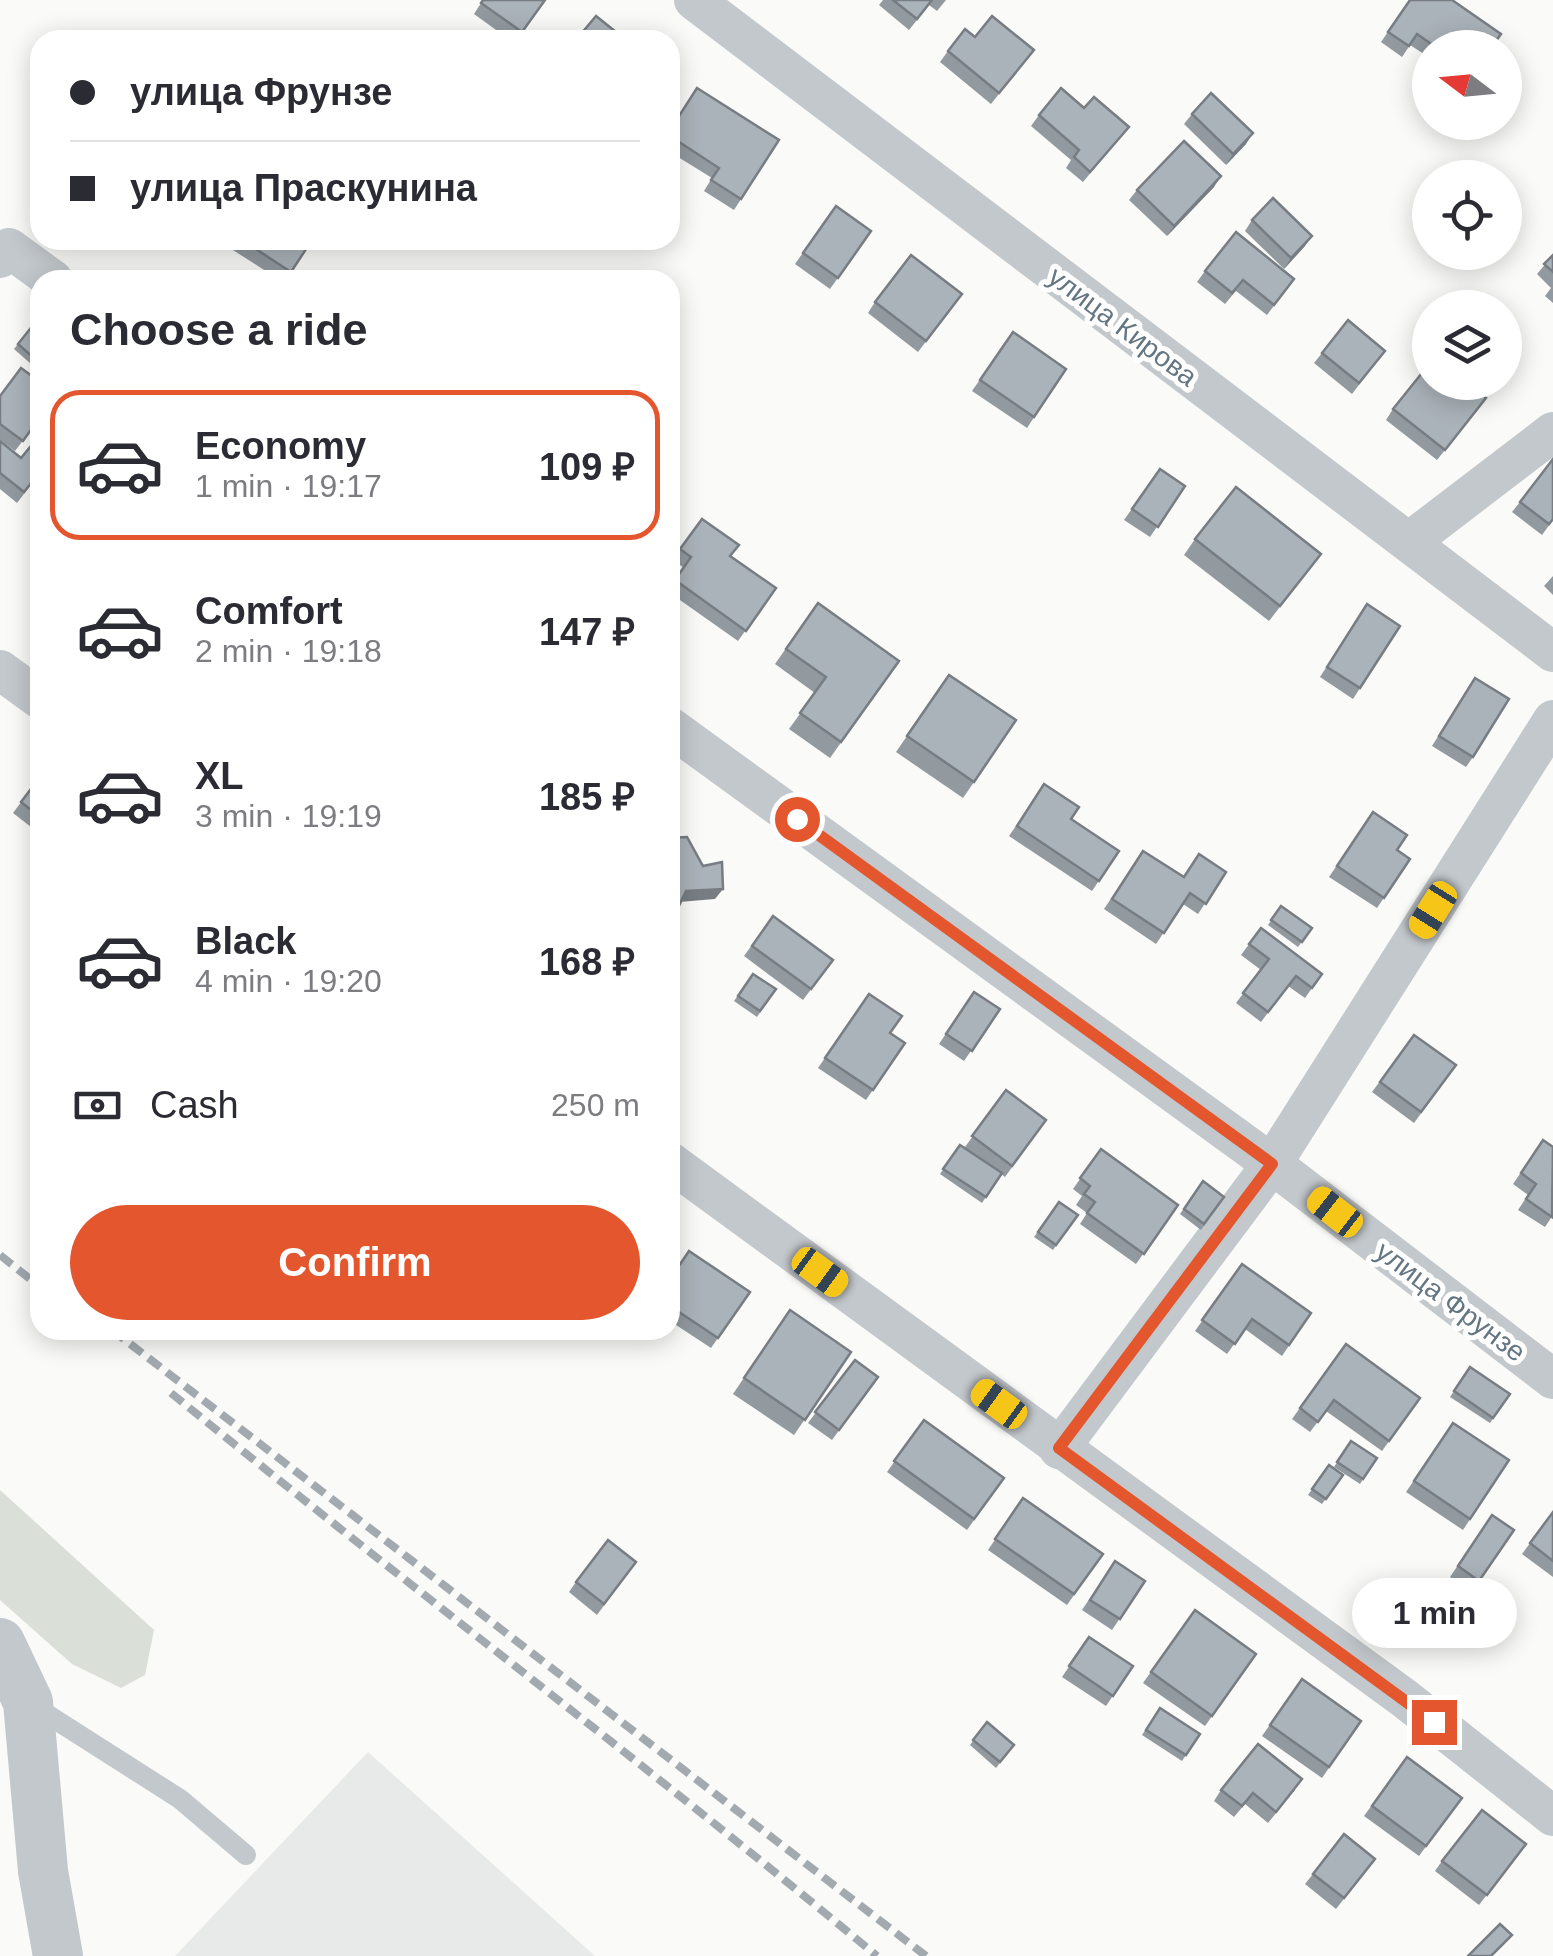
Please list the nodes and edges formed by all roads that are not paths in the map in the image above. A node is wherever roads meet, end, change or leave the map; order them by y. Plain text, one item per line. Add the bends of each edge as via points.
1 (694, 0) edge
2 (4, 253) edge
3 (35, 270) edge
4 (1553, 432) edge
5 (1409, 542) junction
6 (1553, 652) edge
7 (0, 670) edge
8 (30, 692) edge
9 (1553, 720) edge
10 (680, 734) edge
11 (1272, 1164) junction
12 (680, 1169) edge
13 (1553, 1379) edge
14 (1059, 1448) junction
15 (0, 1643) edge
16 (28, 1702) junction
17 (1553, 1816) edge
18 (246, 1854) dead end
19 (58, 1956) edge

1 - 5 street, улица Кирова
2 - 3 street
4 - 5 street
5 - 6 street, улица Кирова
7 - 8 street
9 - 11 street
10 - 11 street, улица Фрунзе
11 - 13 street, улица Фрунзе
11 - 14 street
12 - 14 street
14 - 17 street via 1404,1698
15 - 16 street
16 - 18 lane via 180,1799
16 - 19 street

